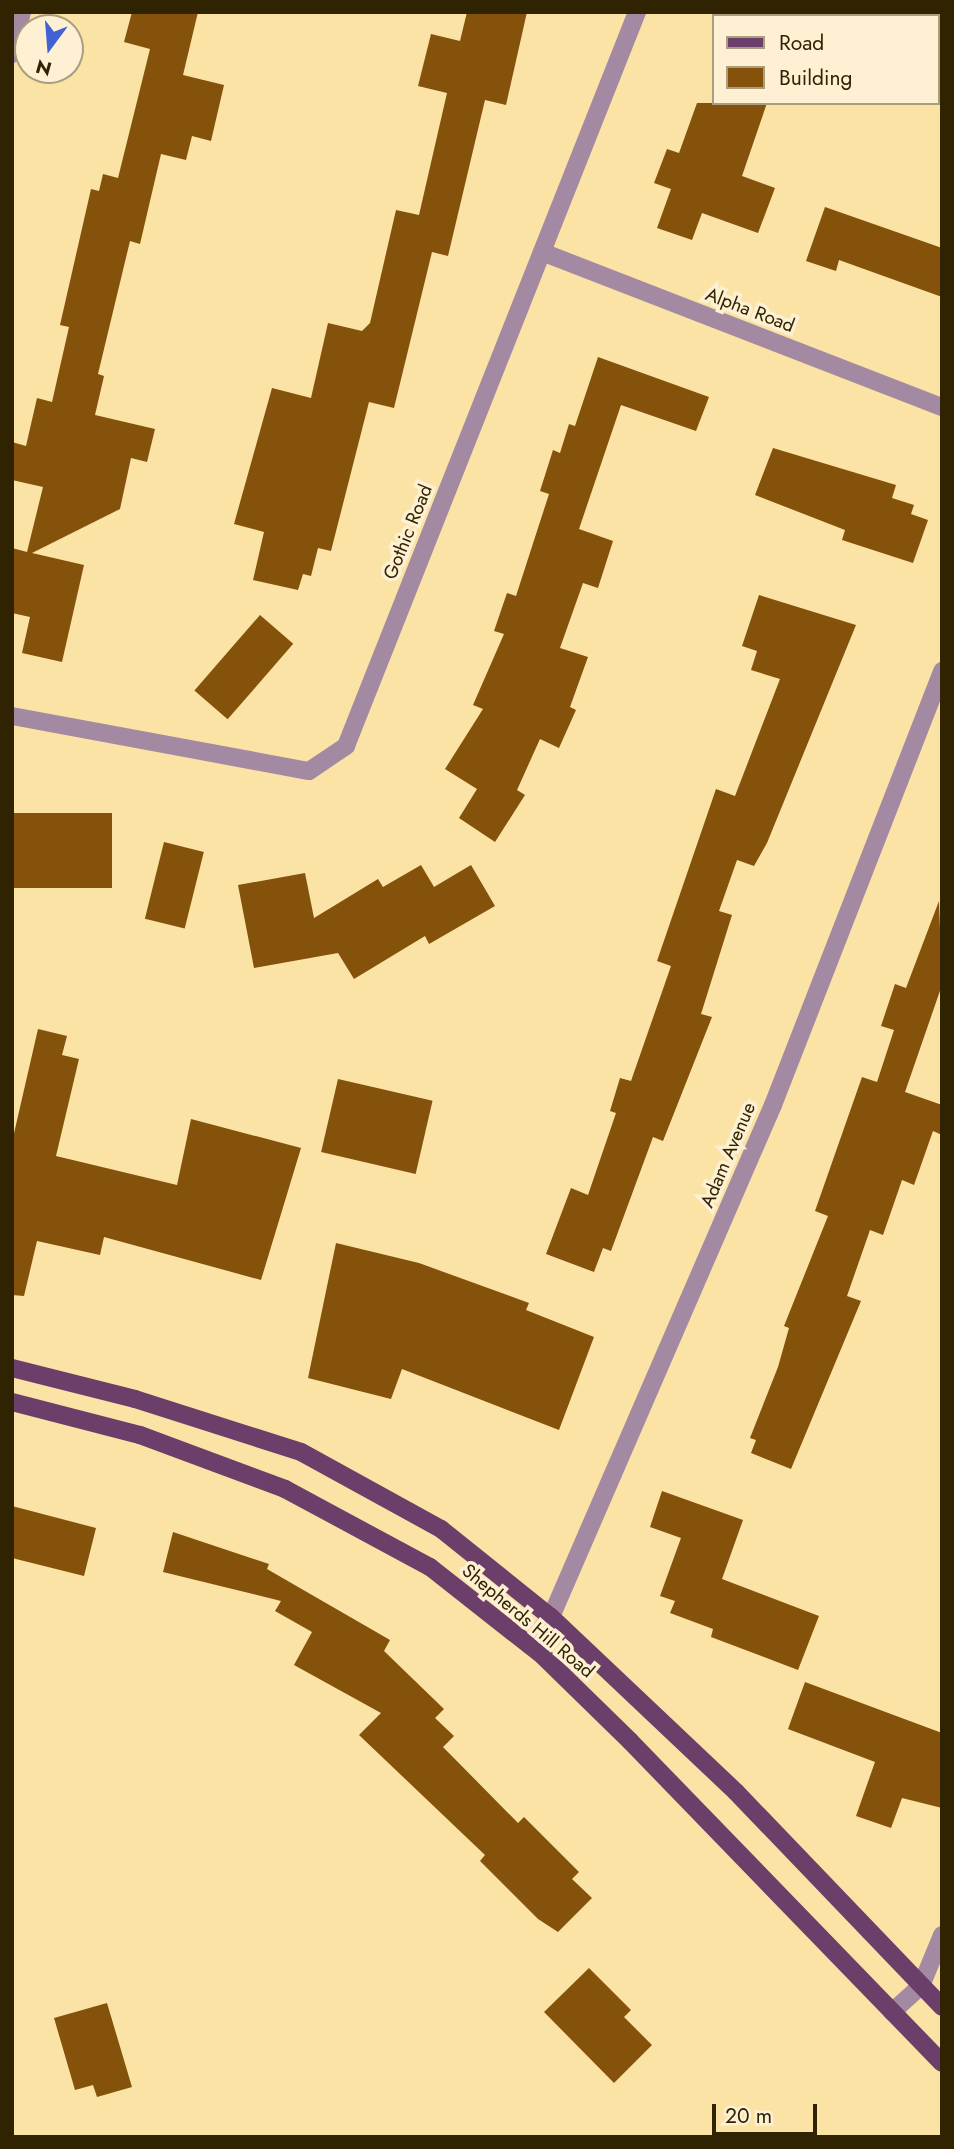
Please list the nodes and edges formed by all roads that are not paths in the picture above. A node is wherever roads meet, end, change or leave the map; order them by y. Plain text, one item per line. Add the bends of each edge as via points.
1 (22, 12) edge
2 (637, 12) edge
3 (12, 54) edge
4 (542, 251) junction
5 (942, 407) edge
6 (942, 671) edge
7 (12, 716) edge
8 (12, 1368) edge
9 (12, 1402) edge
10 (551, 1617) junction
11 (529, 1645) junction
12 (942, 1935) edge
13 (921, 1986) junction
14 (942, 2007) edge
15 (892, 2012) junction
16 (942, 2063) edge

1 - 3 street
2 - 4 street, Gothic Road
4 - 5 street, Alpha Road
4 - 7 street, Gothic Road via 346,746 309,771
6 - 10 street, Adam Avenue via 772,1105
8 - 10 main road, Shepherds Hill Road via 135,1399 301,1452 441,1529
9 - 11 main road, Shepherds Hill Road via 140,1435 285,1489 430,1567
10 - 11 street, Adam Avenue
10 - 13 main road, Shepherds Hill Road via 736,1792
11 - 15 main road, Shepherds Hill Road
12 - 13 street
13 - 14 main road, Shepherds Hill Road
13 - 15 street
15 - 16 main road, Shepherds Hill Road

